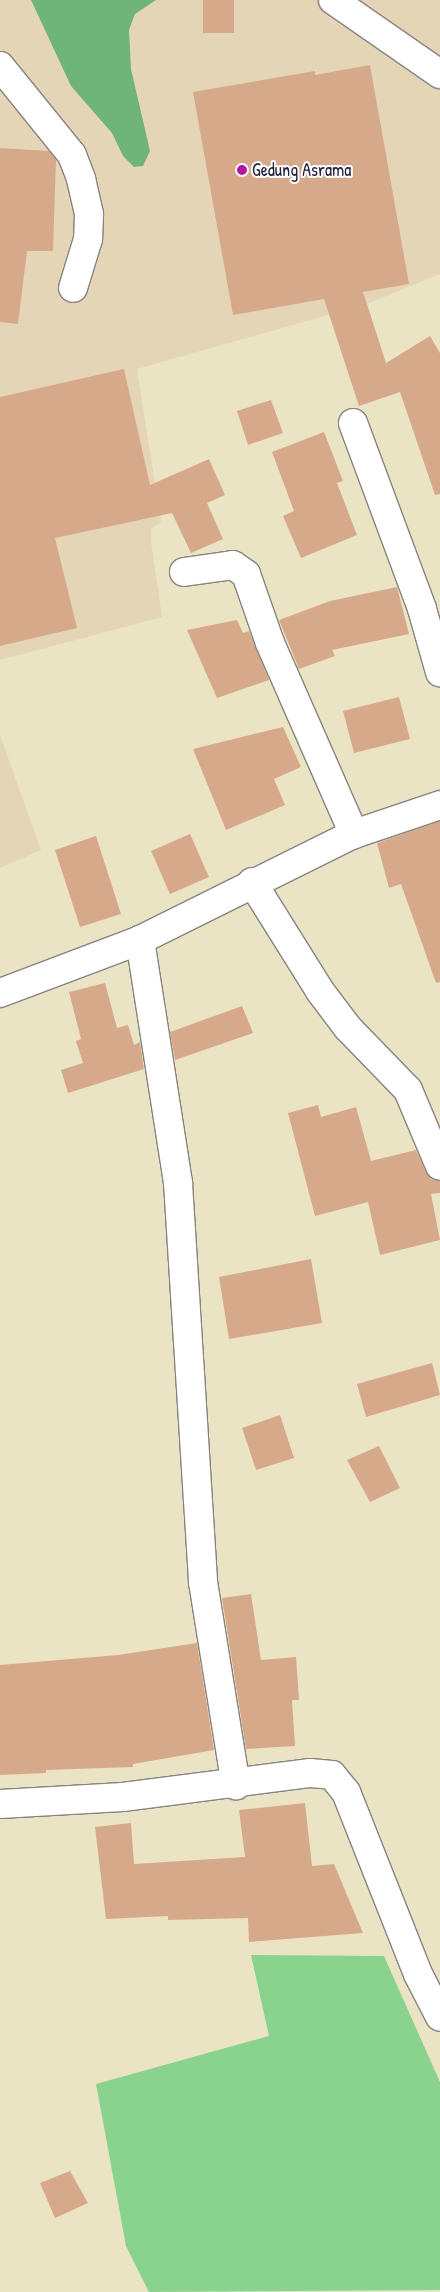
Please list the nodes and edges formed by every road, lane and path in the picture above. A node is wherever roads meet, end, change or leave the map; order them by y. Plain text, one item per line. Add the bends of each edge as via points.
1 (333, 0) edge
2 (0, 66) edge
3 (440, 74) edge
4 (73, 288) dead end
5 (353, 423) dead end
6 (184, 572) dead end
7 (431, 606) edge
8 (440, 672) edge
9 (440, 805) edge
10 (354, 834) junction
11 (252, 882) junction
12 (140, 940) junction
13 (0, 992) edge
14 (440, 1166) edge
15 (236, 1785) junction
16 (0, 1804) edge
17 (440, 2017) edge

1 - 3 street
2 - 4 street via 72,154 82,179 89,214 88,239
5 - 7 street
6 - 10 street via 234,566 246,574 270,643
7 - 8 street
9 - 10 street
10 - 11 street
11 - 12 street
11 - 14 street via 320,991 348,1028 408,1090
12 - 13 street
12 - 15 street via 178,1183 203,1582
15 - 16 street via 124,1797
15 - 17 street via 310,1773 332,1775 346,1792 418,1974

